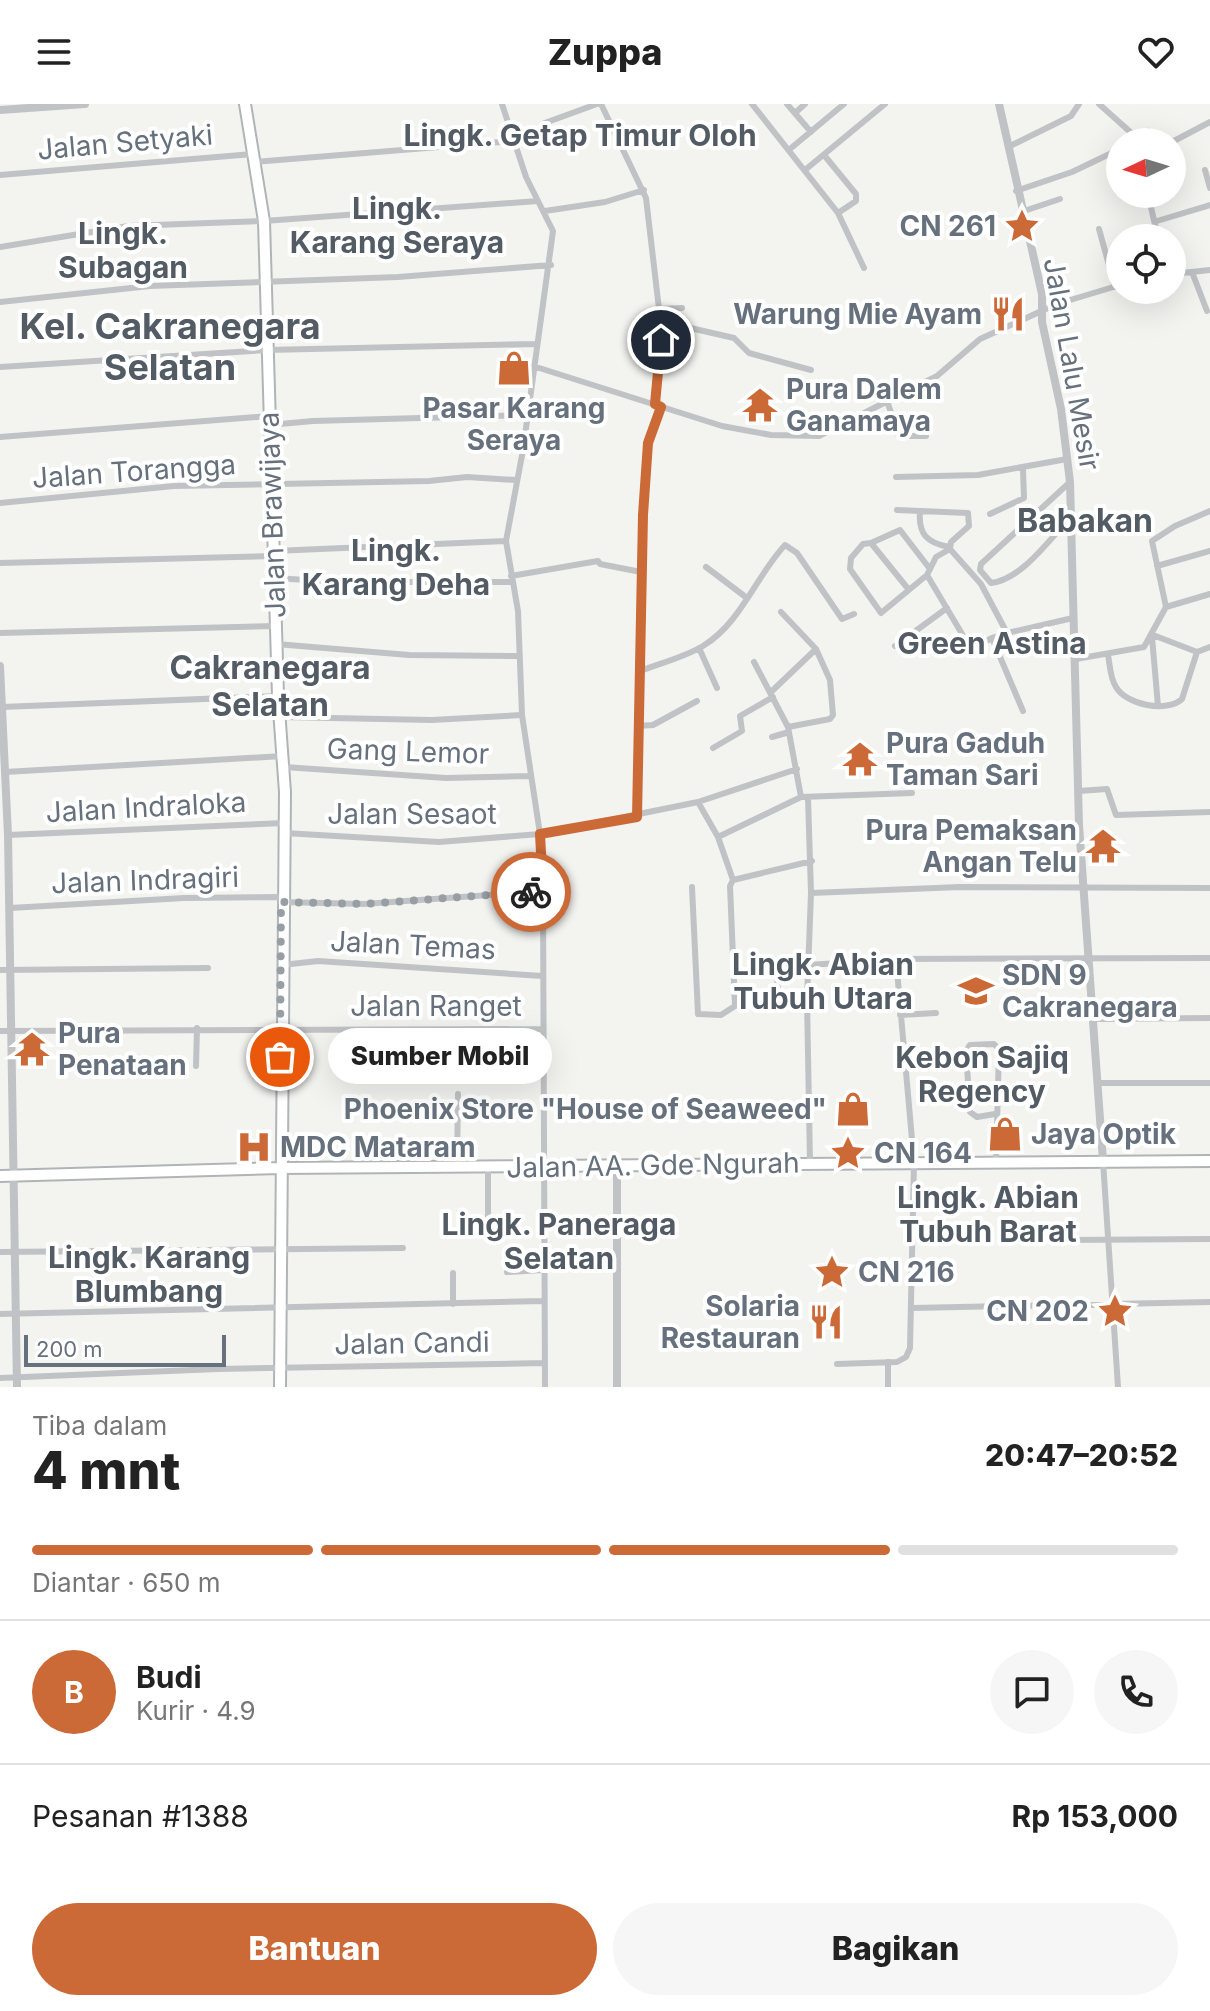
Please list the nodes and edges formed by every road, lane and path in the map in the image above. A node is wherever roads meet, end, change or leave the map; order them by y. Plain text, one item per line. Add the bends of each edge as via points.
1 (85, 104) edge
2 (245, 104) edge
3 (502, 104) edge
4 (599, 104) edge
5 (752, 104) edge
6 (787, 104) edge
7 (805, 104) edge
8 (844, 104) edge
9 (885, 104) edge
10 (999, 104) edge
11 (1079, 104) edge
12 (1099, 104) edge
13 (0, 110) edge
14 (795, 113) junction
15 (1210, 122) edge
16 (542, 124) dead end
17 (1122, 128) edge
18 (811, 132) junction
19 (1186, 135) edge
20 (512, 141) junction
21 (1008, 147) junction
22 (790, 149) junction
23 (824, 155) junction
24 (1106, 156) edge
25 (254, 158) junction
26 (805, 170) junction
27 (1205, 170) dead end
28 (0, 175) edge
29 (1210, 188) edge
30 (644, 190) junction
31 (1016, 191) junction
32 (1060, 199) dead end
33 (538, 201) junction
34 (1210, 205) edge
35 (1153, 208) edge
36 (545, 211) junction
37 (1021, 212) junction
38 (838, 213) junction
39 (264, 221) junction
40 (1157, 221) junction
41 (1157, 224) edge
42 (1099, 229) dead end
43 (0, 247) edge
44 (1106, 250) edge
45 (551, 265) junction
46 (864, 268) dead end
47 (1210, 270) edge
48 (1192, 272) junction
49 (1186, 273) edge
50 (265, 281) junction
51 (1106, 290) edge
52 (0, 302) edge
53 (682, 308) dead end
54 (660, 309) junction
55 (1207, 311) dead end
56 (1042, 312) junction
57 (661, 326) junction
58 (536, 344) junction
59 (267, 350) junction
60 (533, 366) junction
61 (0, 367) edge
62 (811, 370) dead end
63 (887, 401) junction
64 (658, 405) junction
65 (528, 415) junction
66 (269, 421) junction
67 (926, 436) dead end
68 (0, 437) edge
69 (1067, 459) junction
70 (1023, 469) junction
71 (896, 477) dead end
72 (516, 480) junction
73 (1070, 482) junction
74 (272, 484) junction
75 (0, 503) edge
76 (897, 510) dead end
77 (920, 511) junction
78 (1210, 511) edge
79 (990, 514) dead end
80 (1072, 516) junction
81 (506, 541) junction
82 (871, 543) junction
83 (949, 548) junction
84 (1210, 551) edge
85 (274, 554) junction
86 (0, 563) edge
87 (1157, 566) junction
88 (706, 567) dead end
89 (641, 572) junction
90 (928, 572) junction
91 (275, 578) junction
92 (512, 579) junction
93 (909, 590) junction
94 (1210, 594) edge
95 (747, 598) junction
96 (1166, 607) junction
97 (947, 608) junction
98 (726, 611) dead end
99 (781, 612) dead end
100 (854, 614) dead end
101 (734, 617) junction
102 (1073, 618) junction
103 (276, 626) junction
104 (0, 633) edge
105 (1007, 633) junction
106 (1152, 636) junction
107 (992, 638) junction
108 (276, 644) junction
109 (895, 646) dead end
110 (1210, 647) edge
111 (699, 648) junction
112 (816, 649) junction
113 (1197, 652) junction
114 (1108, 655) junction
115 (520, 656) junction
116 (1076, 659) junction
117 (754, 662) dead end
118 (0, 666) edge
119 (640, 671) junction
120 (717, 688) dead end
121 (772, 695) junction
122 (278, 696) junction
123 (697, 701) dead end
124 (1, 703) edge
125 (1158, 706) junction
126 (1023, 711) dead end
127 (522, 715) junction
128 (280, 717) junction
129 (638, 726) junction
130 (788, 730) junction
131 (772, 737) dead end
132 (713, 748) dead end
133 (284, 761) junction
134 (3, 768) edge
135 (797, 769) junction
136 (530, 776) junction
137 (1079, 791) junction
138 (912, 793) dead end
139 (805, 797) junction
140 (698, 802) junction
141 (1210, 812) edge
142 (637, 817) junction
143 (284, 828) junction
144 (5, 829) edge
145 (540, 834) junction
146 (718, 837) junction
147 (812, 861) junction
148 (733, 880) junction
149 (692, 887) dead end
150 (1210, 888) edge
151 (1085, 889) junction
152 (543, 891) junction
153 (811, 893) junction
154 (281, 900) junction
155 (7, 912) edge
156 (1089, 958) junction
157 (1210, 958) edge
158 (896, 959) junction
159 (809, 963) junction
160 (281, 965) junction
161 (208, 968) dead end
162 (11, 969) junction
163 (0, 970) edge
164 (777, 970) dead end
165 (542, 976) junction
166 (807, 999) junction
167 (778, 1003) junction
168 (735, 1005) junction
169 (936, 1013) dead end
170 (900, 1015) junction
171 (1210, 1018) edge
172 (1094, 1019) junction
173 (197, 1028) junction
174 (281, 1028) junction
175 (542, 1029) junction
176 (0, 1031) edge
177 (12, 1031) junction
178 (196, 1066) dead end
179 (1099, 1083) junction
180 (1210, 1083) edge
181 (458, 1094) dead end
182 (995, 1114) junction
183 (1103, 1161) junction
184 (1210, 1161) edge
185 (914, 1162) junction
186 (810, 1163) junction
187 (996, 1163) junction
188 (544, 1166) junction
189 (617, 1166) junction
190 (279, 1168) junction
191 (457, 1168) junction
192 (488, 1168) junction
193 (15, 1175) junction
194 (0, 1176) edge
195 (488, 1222) dead end
196 (1107, 1238) junction
197 (1210, 1239) edge
198 (1064, 1240) dead end
199 (403, 1248) dead end
200 (281, 1249) junction
201 (16, 1251) junction
202 (0, 1252) edge
203 (543, 1270) junction
204 (507, 1272) dead end
205 (453, 1273) dead end
206 (544, 1301) junction
207 (1112, 1302) junction
208 (1210, 1302) edge
209 (453, 1304) junction
210 (280, 1305) junction
211 (912, 1308) junction
212 (16, 1313) junction
213 (0, 1314) edge
214 (888, 1362) junction
215 (544, 1363) junction
216 (837, 1364) dead end
217 (280, 1367) junction
218 (0, 1378) edge
219 (17, 1382) edge
220 (280, 1387) edge
221 (545, 1387) edge
222 (617, 1387) edge
223 (888, 1387) edge
224 (1118, 1387) edge

1 - 13 street
2 - 25 main road, Jalan Brawijaya
3 - 20 street
4 - 16 street
4 - 30 street
5 - 22 street
6 - 14 street
7 - 14 street
8 - 18 street
9 - 23 street
10 - 21 street, Jalan Lalu Mesir
11 - 21 street via 1071,116
12 - 17 street
14 - 18 street
15 - 19 street
18 - 22 street
20 - 25 street, Jalan Setyaki
20 - 33 street
21 - 31 street, Jalan Lalu Mesir
22 - 26 street
23 - 26 street
23 - 38 street via 856,194 856,201
24 - 31 street
25 - 28 street, Jalan Setyaki
25 - 39 main road, Jalan Brawijaya
26 - 38 street
27 - 29 street
30 - 36 street
30 - 54 street
31 - 37 street, Jalan Lalu Mesir
32 - 37 street
33 - 36 street
33 - 39 street
34 - 40 street
35 - 40 street
36 - 45 street via 553,231
37 - 56 street, Jalan Lalu Mesir
38 - 46 street
39 - 43 street via 90,230
39 - 50 main road, Jalan Brawijaya
40 - 41 street
42 - 44 street
45 - 50 street
45 - 58 street
47 - 48 street
48 - 49 street
48 - 55 street
50 - 52 street via 150,286
50 - 59 main road, Jalan Brawijaya
51 - 56 street
53 - 54 street
54 - 57 street
56 - 63 street via 980,339 937,376
56 - 69 street, Jalan Lalu Mesir
57 - 62 street via 734,338 749,353
57 - 64 street
58 - 59 street
58 - 60 street
59 - 61 street
59 - 66 main road, Jalan Brawijaya
60 - 64 street
60 - 65 street
63 - 64 street via 823,435 790,436 722,426
63 - 67 street via 899,436
64 - 89 street via 648,443
65 - 66 street
65 - 72 street
66 - 68 street
66 - 74 main road, Jalan Brawijaya
69 - 70 street
69 - 73 street, Jalan Lalu Mesir
70 - 71 street
70 - 79 street via 1024,498
72 - 74 street, Jalan Torangga
72 - 81 street
73 - 80 street, Jalan Lalu Mesir
73 - 80 street via 980,565 984,576 994,583 1031,560
74 - 75 street, Jalan Torangga via 174,486
74 - 85 main road, Jalan Brawijaya
76 - 77 street
77 - 83 street via 925,536
77 - 83 street via 968,513 968,528
78 - 87 street via 1159,534 1152,544
80 - 102 street, Jalan Lalu Mesir
81 - 85 street
81 - 92 street
82 - 90 street via 900,530
82 - 93 street
82 - 93 street via 858,549 850,564 876,611 883,612
83 - 90 street
83 - 105 street via 981,584
84 - 87 street
85 - 86 street
85 - 91 main road, Jalan Brawijaya
87 - 96 street
88 - 95 street
89 - 92 street via 598,561
89 - 119 street
90 - 93 street
90 - 97 street
91 - 92 street
91 - 103 main road, Jalan Brawijaya
92 - 115 street
94 - 96 street
95 - 100 street via 783,547 790,545 842,619
95 - 101 street
96 - 106 street
97 - 107 street via 968,644
97 - 109 street
98 - 101 street
99 - 112 street
101 - 111 street
102 - 105 street
102 - 116 street, Jalan Lalu Mesir
103 - 104 street
103 - 108 main road, Jalan Brawijaya
105 - 107 street
106 - 113 street
106 - 114 street via 1141,648
106 - 125 street
107 - 126 street
108 - 115 street via 409,655
108 - 122 main road, Jalan Brawijaya
110 - 113 street
111 - 119 street
111 - 120 street
112 - 121 street
112 - 130 street via 830,680 833,715
113 - 125 street via 1179,703
114 - 116 street
114 - 125 street via 1121,693
115 - 127 street
116 - 137 street, Jalan Lalu Mesir
117 - 121 street
118 - 124 street
119 - 129 street
121 - 130 street
121 - 132 street via 740,716 742,731
122 - 124 street
122 - 128 main road, Jalan Brawijaya
123 - 129 street via 653,725
124 - 134 street
127 - 128 street via 444,720
127 - 136 street
128 - 133 main road, Jalan Brawijaya
129 - 142 street
130 - 131 street
130 - 135 street
133 - 134 street, Gang Lemor
133 - 136 street, Gang Lemor via 446,778
133 - 143 main road, Jalan Brawijaya
134 - 144 street
135 - 139 street
135 - 140 street, Jalan Sesaot
136 - 145 street
137 - 141 street via 1107,789 1116,815
137 - 151 street, Jalan Lalu Mesir
138 - 139 street
139 - 146 street
139 - 147 street
140 - 142 street, Jalan Sesaot
140 - 146 street
142 - 145 street, Jalan Sesaot
143 - 144 street, Jalan Indraloka
143 - 145 street, Jalan Sesaot via 439,842
143 - 154 main road, Jalan Brawijaya
144 - 155 street
145 - 152 street
146 - 148 street
147 - 148 street
147 - 153 street
148 - 168 street
149 - 168 street via 698,1014 721,1015
150 - 151 street
151 - 153 street
151 - 156 street, Jalan Lalu Mesir
152 - 154 street, Jalan Indragiri via 364,904
152 - 165 street
153 - 159 street
154 - 155 street, Jalan Indragiri via 184,898
154 - 160 main road, Jalan Brawijaya
155 - 162 street
156 - 157 street
156 - 158 street
156 - 172 street, Jalan Lalu Mesir
158 - 159 street
158 - 170 street
159 - 166 street
160 - 165 street, Jalan Temas via 318,961
160 - 174 main road, Jalan Brawijaya
161 - 162 street
162 - 163 street
162 - 177 street
164 - 167 street
165 - 175 street
166 - 167 street
166 - 186 street
167 - 168 street
169 - 170 street
170 - 185 street
171 - 172 street
172 - 179 street, Jalan Lalu Mesir
173 - 174 street, Jalan Ranget
173 - 177 street, Jalan Ranget
173 - 178 street
174 - 175 street, Jalan Ranget
174 - 190 main road, Jalan Brawijaya
175 - 188 street
176 - 177 street, Jalan Ranget
177 - 193 street
179 - 180 street
179 - 183 street, Jalan Lalu Mesir
181 - 191 street
182 - 182 street via 1000,1105 998,1047 970,1045 970,1112 977,1117
182 - 187 street
183 - 184 main road, Jalan AA. Gde Ngurah
183 - 187 main road, Jalan AA. Gde Ngurah
183 - 196 street
185 - 186 main road, Jalan AA. Gde Ngurah
185 - 187 main road, Jalan AA. Gde Ngurah
185 - 211 street
186 - 189 main road, Jalan AA. Gde Ngurah
188 - 189 main road, Jalan AA. Gde Ngurah
188 - 192 main road, Jalan AA. Gde Ngurah
188 - 203 street
189 - 222 street
190 - 191 main road, Jalan AA. Gde Ngurah
190 - 193 main road, Jalan AA. Gde Ngurah
190 - 200 main road, Jalan Brawijaya
191 - 192 main road, Jalan AA. Gde Ngurah
192 - 195 street
193 - 194 main road, Jalan AA. Gde Ngurah
193 - 201 street
196 - 197 street
196 - 198 street
196 - 207 street
199 - 200 street
200 - 201 street
200 - 210 main road, Jalan Brawijaya
201 - 202 street
201 - 212 street
203 - 204 street
203 - 206 street
205 - 209 street
206 - 209 street
206 - 215 street
207 - 208 street
207 - 211 street
207 - 224 street
209 - 210 street
210 - 212 street
210 - 217 main road, Jalan Brawijaya
211 - 214 street via 909,1353
212 - 213 street
212 - 219 street
214 - 216 street
214 - 223 street
215 - 217 street, Jalan Candi
215 - 221 street
217 - 219 street, Jalan Candi
217 - 220 main road, Jalan Brawijaya
218 - 219 street, Jalan Candi

